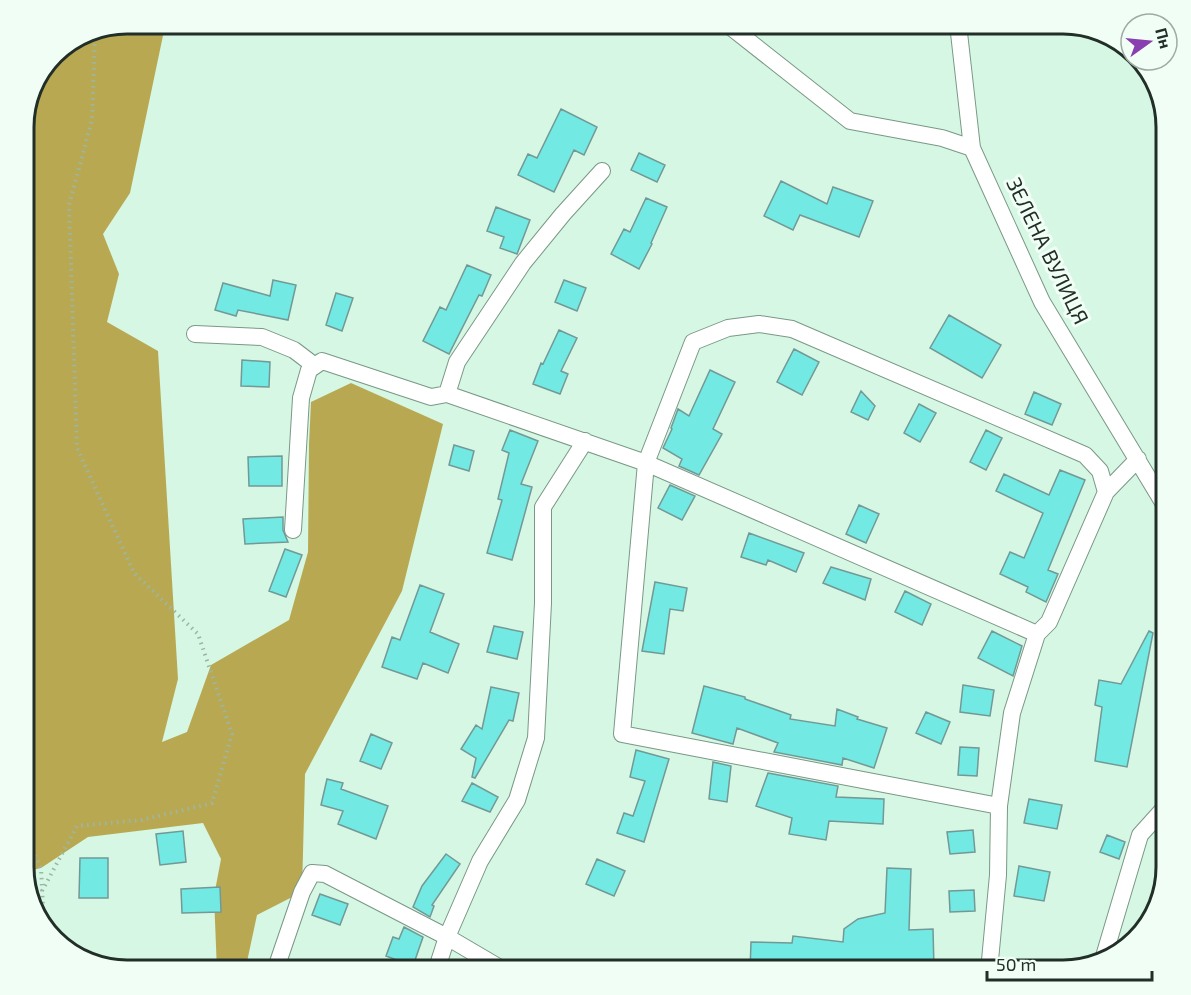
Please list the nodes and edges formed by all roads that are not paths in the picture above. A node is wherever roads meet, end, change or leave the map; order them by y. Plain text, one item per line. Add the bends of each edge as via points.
1 (741, 35) edge
2 (959, 35) edge
3 (972, 148) junction
4 (602, 171) dead end
5 (195, 334) dead end
6 (315, 366) junction
7 (447, 394) junction
8 (585, 441) junction
9 (1138, 459) junction
10 (645, 463) junction
11 (1156, 490) edge
12 (1106, 492) junction
13 (293, 530) dead end
14 (1037, 634) junction
15 (999, 806) junction
16 (1156, 817) edge
17 (447, 937) junction
18 (1106, 949) edge
19 (279, 960) edge
20 (440, 960) edge
21 (486, 960) edge
22 (990, 960) edge

1 - 3 street via 850,121 942,138
2 - 3 street, ЗЕЛЕНА ВУЛИЦЯ
3 - 9 street, ЗЕЛЕНА ВУЛИЦЯ via 1042,302
4 - 7 street via 517,272 457,362
5 - 6 street via 262,337 294,350
6 - 7 street via 322,361 431,397
6 - 13 street via 309,370 300,398
7 - 8 street
8 - 10 street
8 - 17 street via 543,507 536,738 517,800 480,861
9 - 11 street, ЗЕЛЕНА ВУЛИЦЯ
9 - 12 street
10 - 12 street via 693,342 728,328 759,324 792,329 1085,455 1100,471
10 - 14 street
10 - 15 street via 622,734
12 - 14 street via 1049,622
14 - 15 street via 1011,713
15 - 22 street via 998,875
16 - 18 street via 1140,835
17 - 19 street via 325,874 312,873
17 - 20 street
17 - 21 street

